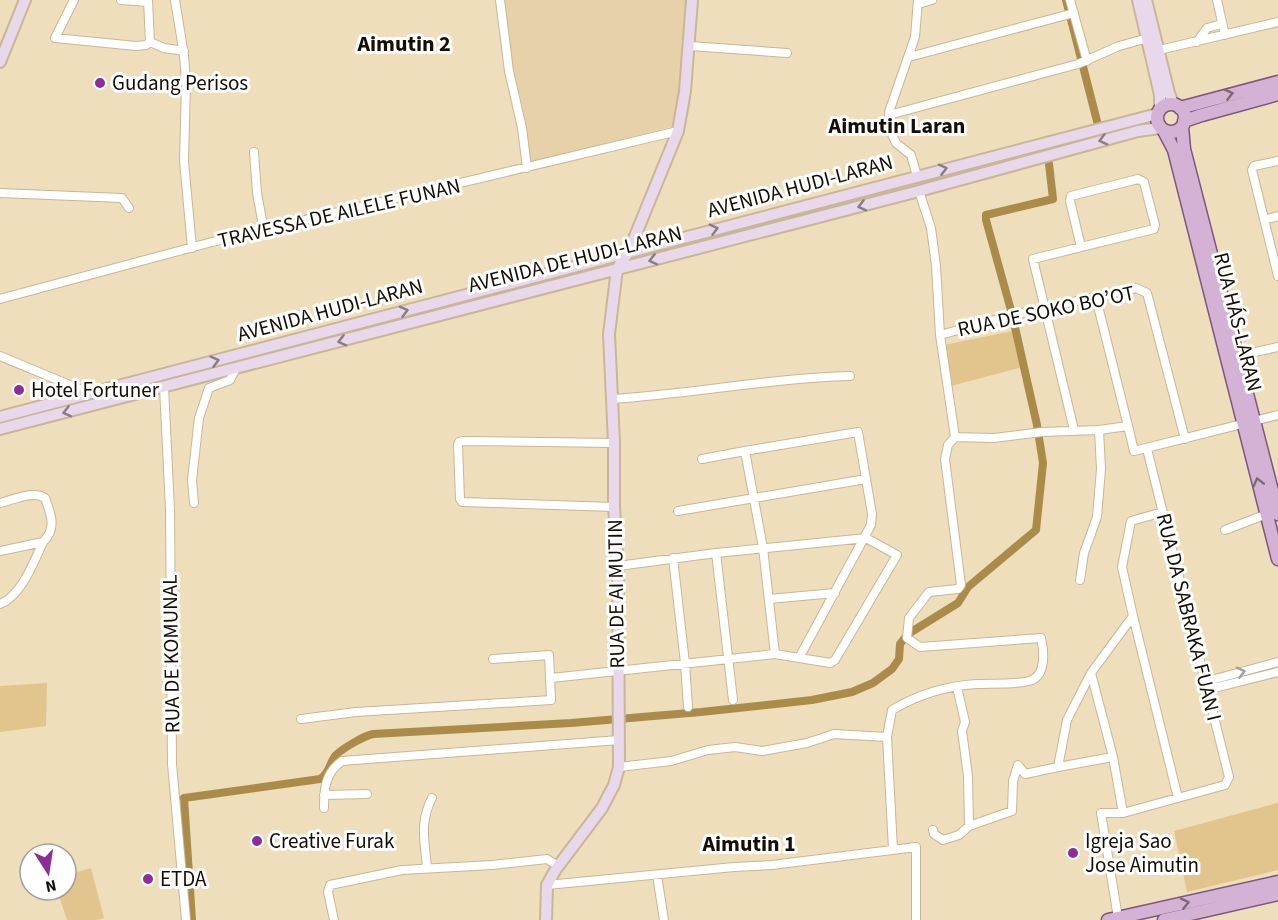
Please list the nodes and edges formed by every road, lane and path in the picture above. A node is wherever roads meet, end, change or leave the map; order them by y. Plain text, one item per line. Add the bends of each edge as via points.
1 (25, 0) edge
2 (74, 0) edge
3 (121, 0) edge
4 (175, 0) edge
5 (500, 0) edge
6 (692, 0) edge
7 (932, 0) edge
8 (1070, 0) edge
9 (1138, 0) edge
10 (1146, 0) edge
11 (1217, 0) edge
12 (148, 1) edge
13 (918, 2) edge
14 (1074, 13) junction
15 (1278, 22) edge
16 (1222, 24) junction
17 (1225, 35) junction
18 (1148, 38) junction
19 (150, 42) junction
20 (1197, 42) junction
21 (690, 46) junction
22 (184, 51) junction
23 (1155, 51) junction
24 (787, 53) dead end
25 (909, 57) junction
26 (1087, 61) junction
27 (0, 62) edge
28 (1278, 82) edge
29 (1278, 94) edge
30 (1177, 106) junction
31 (1159, 111) junction
32 (889, 115) junction
33 (1183, 124) junction
34 (1162, 129) junction
35 (678, 131) junction
36 (254, 152) dead end
37 (1278, 161) edge
38 (527, 168) junction
39 (917, 176) junction
40 (919, 191) junction
41 (0, 193) edge
42 (129, 208) dead end
43 (1278, 216) edge
44 (1264, 220) junction
45 (264, 231) junction
46 (1080, 247) junction
47 (192, 248) junction
48 (629, 251) junction
49 (617, 269) junction
50 (1278, 272) edge
51 (1096, 298) junction
52 (0, 299) edge
53 (1046, 309) junction
54 (940, 335) junction
55 (1232, 350) junction
56 (1277, 350) edge
57 (0, 356) edge
58 (236, 368) junction
59 (850, 376) dead end
60 (164, 387) junction
61 (89, 393) junction
62 (612, 399) junction
63 (1278, 415) edge
64 (0, 417) edge
65 (1249, 423) junction
66 (1128, 426) junction
67 (0, 429) edge
68 (1074, 430) junction
69 (1099, 430) junction
70 (955, 437) junction
71 (1185, 438) junction
72 (614, 443) junction
73 (1146, 449) junction
74 (745, 451) junction
75 (702, 459) dead end
76 (866, 479) junction
77 (754, 500) junction
78 (0, 503) edge
79 (194, 503) dead end
80 (614, 507) junction
81 (678, 511) dead end
82 (1163, 512) junction
83 (1272, 514) edge
84 (1225, 530) dead end
85 (866, 538) junction
86 (43, 542) junction
87 (763, 548) junction
88 (0, 551) edge
89 (716, 553) junction
90 (674, 558) junction
91 (1278, 559) edge
92 (618, 566) junction
93 (1080, 580) dead end
94 (835, 593) junction
95 (769, 599) junction
96 (0, 604) edge
97 (1133, 616) junction
98 (775, 654) junction
99 (799, 658) junction
100 (493, 659) dead end
101 (728, 659) junction
102 (1278, 662) edge
103 (685, 663) junction
104 (618, 671) junction
105 (1278, 672) edge
106 (1091, 673) junction
107 (551, 678) junction
108 (1205, 686) junction
109 (957, 687) junction
110 (733, 700) dead end
111 (688, 707) dead end
112 (301, 719) dead end
113 (887, 737) junction
114 (619, 740) junction
115 (1113, 757) junction
116 (619, 767) junction
117 (1059, 767) junction
118 (367, 794) dead end
119 (324, 795) junction
120 (432, 798) dead end
121 (1178, 798) junction
122 (324, 808) dead end
123 (1123, 813) junction
124 (969, 826) junction
125 (933, 830) dead end
126 (893, 849) junction
127 (558, 866) junction
128 (427, 868) junction
129 (657, 875) junction
130 (1278, 882) edge
131 (547, 885) junction
132 (1278, 894) edge
133 (1113, 919) edge
134 (1170, 919) edge
135 (186, 920) edge
136 (334, 920) edge
137 (546, 920) edge
138 (664, 920) edge
139 (916, 920) edge

1 - 27 main road
2 - 19 street via 55,38 136,46
3 - 12 street
4 - 22 street
5 - 38 street
6 - 21 main road, RUA DE AI MUTIN
7 - 13 street
8 - 14 street
9 - 18 main road
10 - 23 main road
11 - 16 street
12 - 19 street
13 - 25 street
14 - 25 street
14 - 26 street
15 - 17 street
16 - 17 street
16 - 20 street via 1207,28
17 - 20 street
18 - 23 main road
18 - 26 street
19 - 22 street
20 - 23 street
21 - 24 street
21 - 35 main road, RUA DE AI MUTIN
22 - 47 street via 184,161
23 - 30 main road
23 - 31 main road
25 - 32 street
26 - 32 street
30 -> 28 main road
29 - 33 main road
30 - 31 main road via 1164,106
30 - 33 main road via 1184,114
31 - 34 main road via 1156,119
39 -> 31 main road, AVENIDA HUDI-LARAN
32 - 39 street via 890,130 896,143 911,155
33 - 34 main road via 1174,132
33 - 55 main road, RUA HÁS-LARAN via 1184,149
34 -> 40 main road, AVENIDA DE HUDI-LARAN via 1138,131
34 - 55 main road, RUA HÁS-LARAN via 1174,150
35 - 38 street, TRAVESSA DE AILELE FUNAN
35 - 48 main road, RUA DE AI MUTIN
36 - 45 street
37 - 44 street via 1254,166 1252,170
38 - 45 street, TRAVESSA DE AILELE FUNAN
48 -> 39 main road, AVENIDA HUDI-LARAN
40 -> 49 main road, AVENIDA DE HUDI-LARAN
40 - 54 street, RUA DE SOKO BO’OT via 931,228
41 - 42 street via 122,198
43 - 44 street
44 - 50 street
45 - 47 street, TRAVESSA DE AILELE FUNAN
46 - 46 street via 1154,229 1144,182 1138,179 1071,196
46 - 53 street via 1033,260
47 - 52 street, TRAVESSA DE AILELE FUNAN
48 - 49 main road, RUA DE AI MUTIN
61 -> 48 main road, AVENIDA HUDI-LARAN
49 -> 58 main road, AVENIDA DE HUDI-LARAN
49 - 62 main road, RUA DE AI MUTIN via 609,334
51 - 53 street, RUA DE SOKO BO’OT
51 - 66 street
51 - 71 street, RUA DE SOKO BO’OT via 1136,288 1147,293
53 - 54 street, RUA DE SOKO BO’OT
53 - 68 street
54 - 70 street
55 - 56 street
55 - 65 main road, RUA HÁS-LARAN
57 - 61 street
58 - 60 main road, AVENIDA DE HUDI-LARAN
58 - 79 street via 230,380 210,388 204,401 194,459
59 - 62 street via 793,378
60 -> 67 main road, AVENIDA DE HUDI-LARAN
60 - 135 street, RUA DE KOMUNAL via 170,510 172,764
61 - 64 main road, AVENIDA HUDI-LARAN
62 - 72 main road, RUA DE AI MUTIN
63 - 65 street
65 - 71 street
65 - 83 main road, RUA HÁS-LARAN
66 - 69 street
66 - 73 street via 1134,451
68 - 69 street
68 - 70 street via 994,438
69 - 93 street via 1097,517 1084,553
70 - 109 street via 948,445 945,459 961,585 958,589 929,592 909,618 907,634 920,646 1041,638 1043,646 1042,669 1031,681
71 - 73 street
72 - 80 main road, RUA DE AI MUTIN
72 - 80 street via 463,441 458,445 462,502
73 - 82 street, RUA DA SABRAKA FUAN I
74 - 75 street
74 - 76 street via 858,432
74 - 77 street
76 - 77 street
76 - 85 street via 872,525
77 - 81 street
77 - 87 street
78 - 86 street via 42,495 52,523
80 - 92 main road, RUA DE AI MUTIN
82 - 97 street via 1131,521 1122,567
82 - 108 street, RUA DA SABRAKA FUAN I
83 - 84 street
83 - 91 main road, RUA HÁS-LARAN
85 - 87 street
85 - 94 street
85 - 99 street via 897,555 835,660 830,663
86 - 88 street
86 - 96 street via 18,591
87 - 89 street
87 - 95 street
89 - 90 street
89 - 101 street
90 - 92 street
90 - 103 street
92 - 104 main road, RUA DE AI MUTIN
94 - 95 street
94 - 99 street
95 - 98 street
97 - 106 street
97 - 121 street
98 - 99 street
98 - 101 street
100 - 107 street via 549,655
101 - 103 street
101 - 110 street
108 -> 102 street
103 - 104 street
103 - 111 street
104 - 107 street
104 - 114 main road, RUA DE AI MUTIN
105 - 108 street
106 - 115 street
106 - 117 street via 1067,720
107 - 112 street via 549,701 356,712
108 - 121 street, RUA DA SABRAKA FUAN I via 1229,777 1226,785
109 - 113 street via 912,699 892,710
109 - 124 street via 965,722 962,731
113 - 116 street via 834,734 762,751 735,747 708,750 671,761
113 - 126 street
114 - 116 main road, RUA DE AI MUTIN
114 - 119 street via 342,761 329,774
115 - 117 street
115 - 123 street
116 - 127 main road, RUA DE AI MUTIN via 602,808
117 - 124 street via 1025,774 1018,765 1012,811
118 - 119 street
119 - 122 street
120 - 128 street via 423,822
121 - 123 street
123 - 133 street via 1101,813
124 - 125 street via 959,835 943,840
126 - 129 street
126 - 139 street via 916,847
127 - 128 street via 547,858
127 - 131 main road, RUA DE AI MUTIN
128 - 136 street via 330,885
129 - 131 street
129 - 138 street
133 -> 130 main road
131 - 137 main road, RUA DE AI MUTIN
132 - 134 main road

